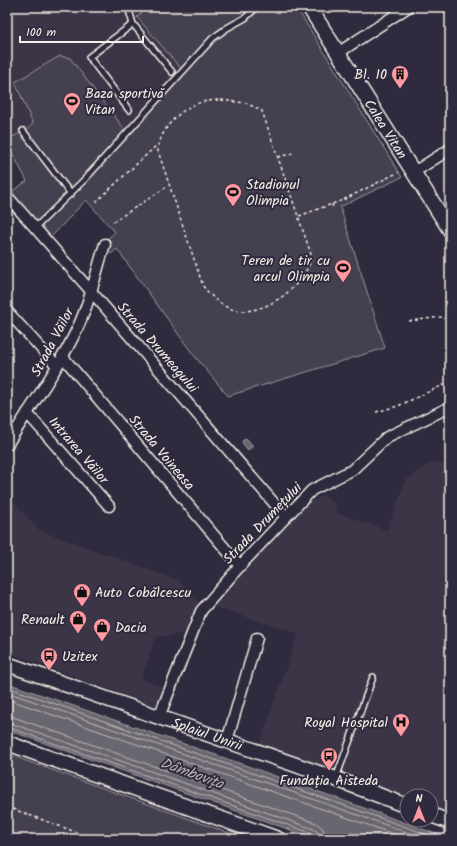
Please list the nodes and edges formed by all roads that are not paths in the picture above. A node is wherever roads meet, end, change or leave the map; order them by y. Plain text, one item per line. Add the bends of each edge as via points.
1 (257, 7) edge
2 (309, 7) edge
3 (408, 7) edge
4 (129, 8) edge
5 (392, 11) edge
6 (133, 24) junction
7 (338, 53) junction
8 (172, 72) dead end
9 (129, 110) dead end
10 (23, 131) dead end
11 (450, 149) edge
12 (414, 172) junction
13 (71, 194) junction
14 (7, 196) edge
15 (35, 228) junction
16 (450, 230) edge
17 (105, 244) dead end
18 (90, 290) junction
19 (7, 311) edge
20 (62, 356) junction
21 (57, 366) junction
22 (450, 407) edge
23 (27, 413) junction
24 (9, 437) edge
25 (109, 506) dead end
26 (286, 517) junction
27 (240, 566) junction
28 (257, 638) dead end
29 (7, 664) edge
30 (373, 677) dead end
31 (159, 717) junction
32 (227, 741) junction
33 (7, 743) edge
34 (336, 779) junction
35 (399, 803) edge
36 (439, 818) edge
37 (450, 822) edge
38 (278, 839) edge

1 - 13 lane via 245,18 213,38
2 - 7 main road, Calea Vitan
3 - 5 street
4 - 6 lane
5 - 7 street
6 - 8 lane
6 - 9 lane via 89,57
7 - 12 main road, Calea Vitan
10 - 13 lane
11 - 12 street
12 - 16 main road, Calea Vitan
13 - 15 lane
14 - 15 street, Strada Drumeagului
15 - 18 street, Strada Drumeagului
17 - 18 street, Strada Văilor
18 - 20 street, Strada Văilor via 77,330
18 - 26 street, Strada Drumeagului
19 - 21 street
20 - 21 street, Strada Văilor
20 - 27 street, Strada Voineasa
21 - 23 street, Strada Văilor
22 - 26 street, Strada Drumețului via 387,437 352,470 312,490
23 - 24 street, Strada Văilor
23 - 25 street, Intrarea Văilor
26 - 27 street, Strada Drumețului
27 - 31 street, Strada Drumețului via 206,604 198,617
28 - 32 street
29 - 31 main road, Splaiul Unirii
30 - 34 lane
31 - 32 main road, Splaiul Unirii
32 - 34 main road, Splaiul Unirii
33 - 38 main road
34 - 35 main road, Splaiul Unirii
36 - 37 main road

